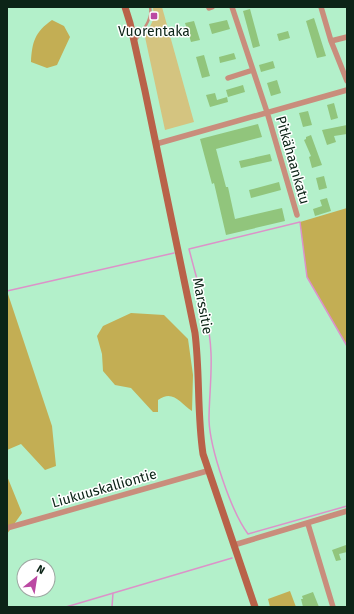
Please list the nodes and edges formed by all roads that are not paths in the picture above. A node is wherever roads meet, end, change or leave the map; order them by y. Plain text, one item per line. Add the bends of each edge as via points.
1 (125, 7) edge
2 (150, 7) edge
3 (232, 7) edge
4 (321, 7) edge
5 (347, 37) edge
6 (331, 41) junction
7 (134, 43) junction
8 (253, 70) junction
9 (228, 78) dead end
10 (347, 81) edge
11 (347, 90) edge
12 (267, 112) junction
13 (156, 144) junction
14 (297, 214) dead end
15 (207, 471) junction
16 (347, 511) edge
17 (308, 524) junction
18 (7, 528) edge
19 (234, 545) junction
20 (255, 607) edge
21 (333, 607) edge

1 - 7 main road, Marssitie
2 - 7 lane via 148,21
3 - 8 street, Pitkähaankatu
4 - 6 street
5 - 6 street
6 - 10 street
7 - 13 main road, Marssitie
8 - 9 street
8 - 12 street, Pitkähaankatu
11 - 12 street
12 - 13 street
12 - 14 street, Pitkähaankatu
13 - 15 main road, Marssitie via 195,333 198,356 199,430
15 - 18 street, Liukuuskalliontie
15 - 19 main road, Marssitie
16 - 17 street
17 - 19 street via 279,530
17 - 21 street
19 - 20 main road, Marssitie

